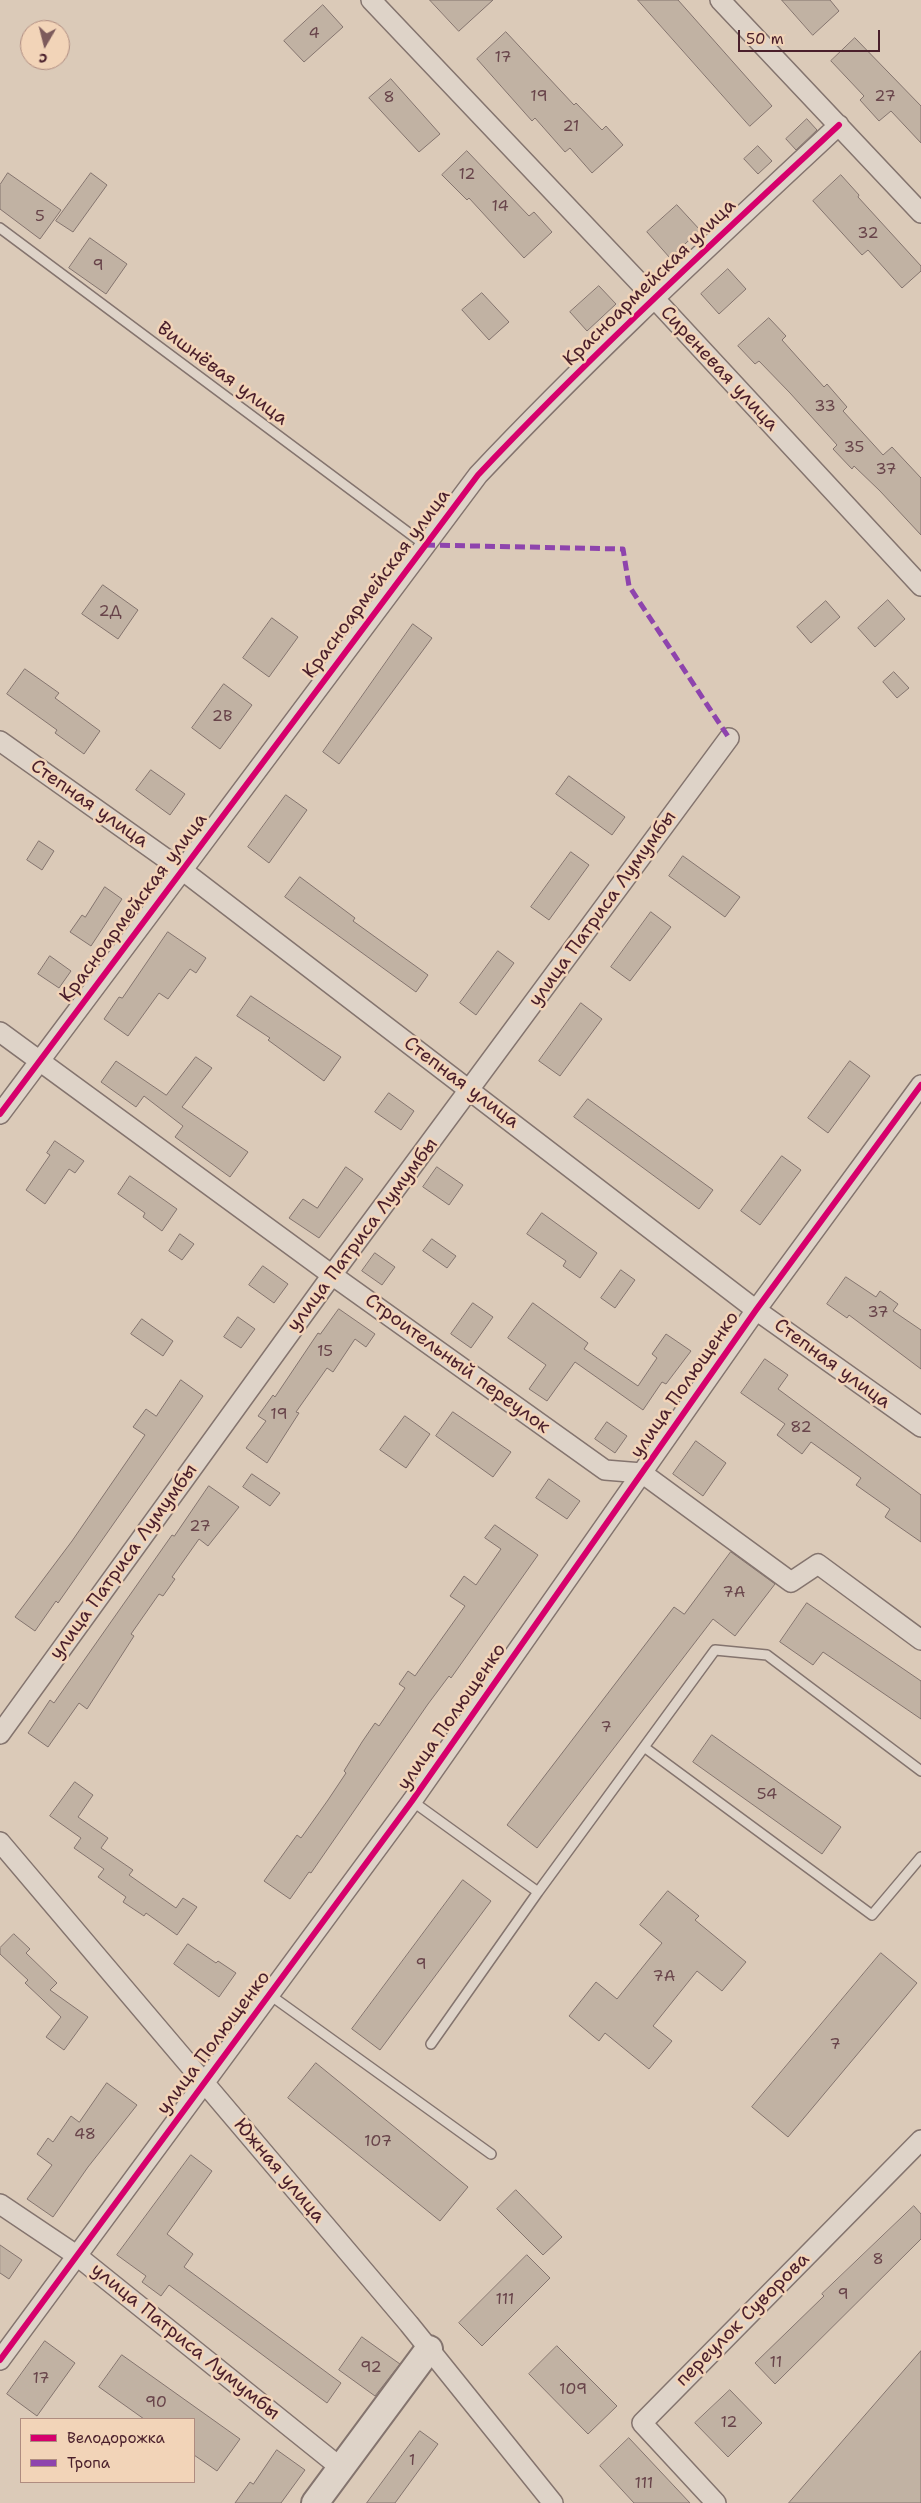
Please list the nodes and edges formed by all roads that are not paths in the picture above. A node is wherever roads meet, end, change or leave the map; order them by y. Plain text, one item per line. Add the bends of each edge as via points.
1 (371, 0) edge
2 (720, 0) edge
3 (839, 125) junction
4 (921, 213) edge
5 (0, 228) edge
6 (654, 298) junction
7 (425, 546) junction
8 (921, 586) edge
9 (729, 738) dead end
10 (0, 741) edge
11 (182, 870) junction
12 (0, 1032) edge
13 (39, 1059) junction
14 (921, 1085) edge
15 (470, 1090) junction
16 (0, 1114) edge
17 (332, 1275) junction
18 (756, 1310) junction
19 (921, 1427) edge
20 (642, 1473) junction
21 (921, 1640) edge
22 (0, 1734) edge
23 (644, 1747) junction
24 (921, 1771) edge
25 (412, 1801) junction
26 (0, 1842) edge
27 (921, 1856) edge
28 (538, 1892) junction
29 (270, 1995) junction
30 (432, 2044) dead end
31 (203, 2082) junction
32 (921, 2140) edge
33 (491, 2154) dead end
34 (0, 2204) edge
35 (76, 2255) junction
36 (429, 2349) junction
37 (0, 2360) edge
38 (341, 2468) junction
39 (315, 2503) edge
40 (553, 2503) edge
41 (716, 2503) edge

1 - 6 street, Сиреневая улица
2 - 3 street
3 - 4 street
3 - 6 street, Красноармейская улица
5 - 7 lane, Вишнёвая улица
6 - 7 street, Красноармейская улица via 535,414 478,475
6 - 8 street, Сиреневая улица
7 - 11 street, Красноармейская улица
9 - 15 street, улица Патриса Лумумбы
10 - 11 street, Степная улица
11 - 13 street, Красноармейская улица
11 - 15 street, Степная улица
12 - 13 street, Строительный переулок
13 - 16 street, Красноармейская улица
13 - 17 street, Строительный переулок
14 - 18 street, улица Полющенко
15 - 17 street, улица Патриса Лумумбы
15 - 18 street, Степная улица
17 - 20 street, Строительный переулок via 604,1470
17 - 22 street, улица Патриса Лумумбы
18 - 19 street, Степная улица
18 - 20 street, улица Полющенко
20 - 21 street via 791,1582 818,1564
20 - 25 street, улица Полющенко
23 - 24 lane via 715,1650 767,1655
23 - 27 lane via 872,1915
23 - 28 lane
25 - 28 lane
25 - 29 street, улица Полющенко
26 - 31 street, Южная улица
28 - 30 lane
29 - 31 street, улица Полющенко
29 - 33 lane
31 - 35 street, улица Полющенко
31 - 36 street, Южная улица
32 - 41 street, переулок Суворова via 642,2423
34 - 35 street, улица Патриса Лумумбы
35 - 37 street, улица Полющенко
35 - 38 street, улица Патриса Лумумбы
36 - 38 street
36 - 40 street, Южная улица
38 - 39 street

